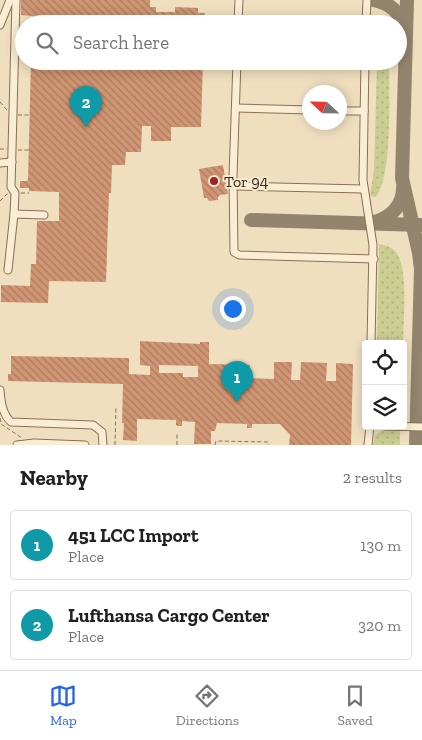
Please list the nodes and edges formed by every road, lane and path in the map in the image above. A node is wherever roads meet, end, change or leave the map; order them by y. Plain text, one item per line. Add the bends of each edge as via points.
1 (10, 0) edge
2 (16, 0) edge
3 (239, 0) edge
4 (368, 0) edge
5 (16, 15) edge
6 (238, 15) edge
7 (367, 15) edge
8 (0, 25) edge
9 (15, 40) edge
10 (237, 70) edge
11 (366, 70) edge
12 (236, 108) junction
13 (302, 110) edge
14 (347, 110) edge
15 (364, 111) junction
16 (12, 162) junction
17 (0, 163) edge
18 (234, 186) junction
19 (363, 189) junction
20 (14, 214) junction
21 (44, 215) dead end
22 (374, 259) junction
23 (8, 270) dead end
24 (371, 340) edge
25 (0, 390) edge
26 (116, 406) dead end
27 (0, 418) edge
28 (407, 427) edge
29 (422, 427) edge
30 (370, 430) edge
31 (177, 434) dead end
32 (24, 439) dead end
33 (249, 442) junction
34 (17, 445) edge
35 (85, 445) edge
36 (103, 445) edge
37 (114, 445) edge
38 (177, 445) edge
39 (215, 445) edge
40 (249, 445) edge
41 (268, 445) edge
42 (368, 445) edge

1 - 8 lane
2 - 5 lane
3 - 6 lane
4 - 7 lane
9 - 16 lane
10 - 12 lane
11 - 15 lane
12 - 13 lane
12 - 18 lane
14 - 15 lane
15 - 19 lane
16 - 17 lane
16 - 20 lane
18 - 19 lane
18 - 22 lane via 233,249 236,254
19 - 22 lane
20 - 21 lane
20 - 23 lane
22 - 24 lane
25 - 36 lane via 6,418 11,422 93,425 102,432
26 - 37 path
27 - 32 path via 1,424
28 - 29 lane
30 - 42 lane
31 - 38 path
33 - 39 path via 216,441
33 - 40 path
33 - 41 path via 268,442
34 - 35 lane

